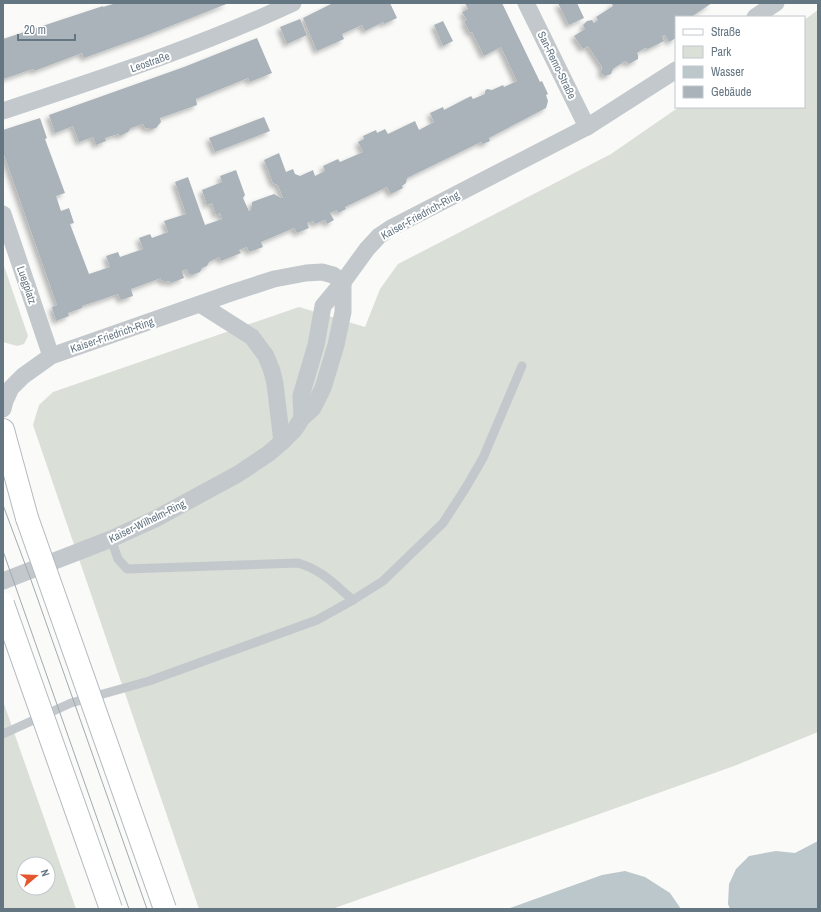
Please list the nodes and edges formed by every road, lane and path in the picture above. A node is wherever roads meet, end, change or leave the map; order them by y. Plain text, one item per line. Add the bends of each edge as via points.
1 (293, 3) edge
2 (526, 3) edge
3 (776, 3) edge
4 (756, 16) edge
5 (675, 71) edge
6 (3, 111) edge
7 (587, 128) junction
8 (3, 214) edge
9 (343, 282) junction
10 (200, 304) junction
11 (51, 356) junction
12 (522, 366) dead end
13 (3, 409) edge
14 (3, 430) edge
15 (282, 442) junction
16 (111, 539) junction
17 (3, 581) edge
18 (353, 600) junction
19 (3, 604) edge
20 (3, 734) edge
21 (111, 909) edge
22 (165, 909) edge

1 - 6 street, Leostraße via 178,52
2 - 7 street, San-Remo-Straße
3 - 4 street
5 - 7 street, Kaiser-Friedrich-Ring
7 - 9 street, Kaiser-Friedrich-Ring via 379,236
8 - 11 street, Luegplatz
9 - 10 street, Kaiser-Friedrich-Ring via 333,275 322,272 300,274 258,283
9 - 15 street, Kaiser-Wilhelm-Ring via 323,306 316,345 301,396 302,418
10 - 11 street, Kaiser-Friedrich-Ring
10 - 15 street via 252,337 266,356 275,384
11 - 13 street, Kaiser-Friedrich-Ring via 11,388
12 - 18 lane via 483,458 442,523 383,581
14 - 22 main road, bridge via 27,518
15 - 16 street, Kaiser-Wilhelm-Ring via 238,474
16 - 17 street, Kaiser-Wilhelm-Ring
16 - 18 lane via 118,560 127,569 298,563 312,567 324,575
18 - 20 lane via 317,620 149,681 71,703
19 - 21 main road, bridge

